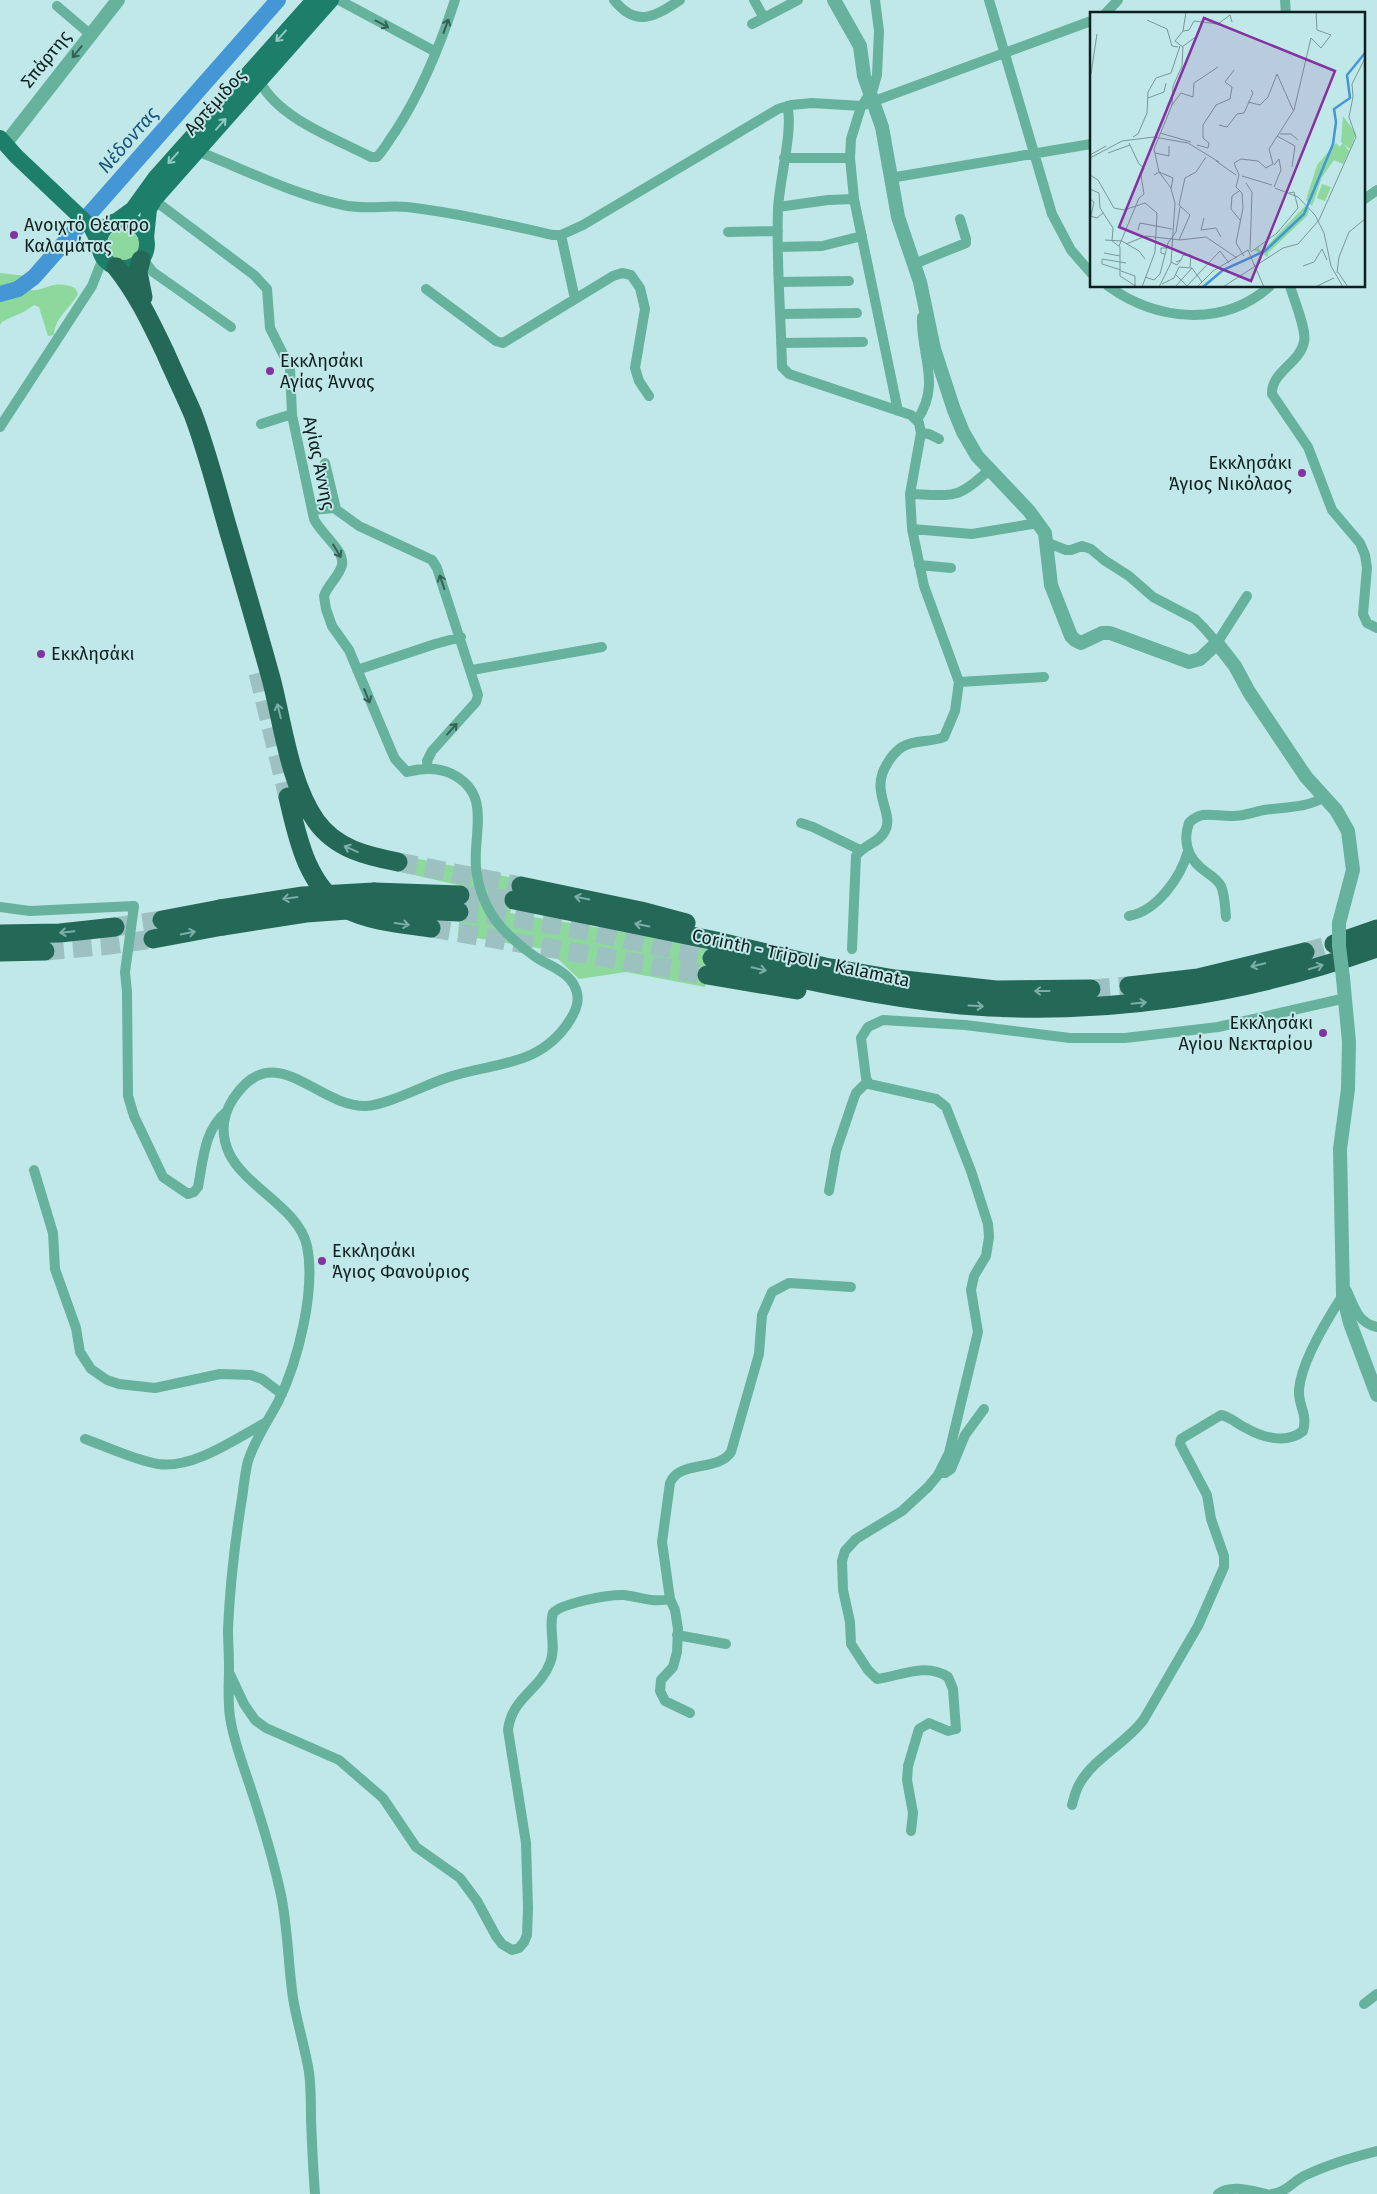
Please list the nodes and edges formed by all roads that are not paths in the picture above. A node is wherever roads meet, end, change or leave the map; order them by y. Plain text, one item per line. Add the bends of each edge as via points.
1 (118, 0) edge
2 (314, 0) edge
3 (331, 0) edge
4 (339, 0) edge
5 (455, 0) edge
6 (614, 0) edge
7 (680, 0) edge
8 (754, 0) edge
9 (798, 0) edge
10 (834, 0) edge
11 (875, 0) edge
12 (989, 0) edge
13 (1118, 0) edge
14 (57, 6) dead end
15 (1107, 12) edge
16 (764, 18) junction
17 (1090, 21) edge
18 (752, 24) dead end
19 (91, 35) junction
20 (436, 52) junction
21 (1004, 53) junction
22 (260, 82) junction
23 (868, 101) junction
24 (787, 106) junction
25 (2, 144) edge
26 (1090, 144) edge
27 (197, 151) junction
28 (1033, 154) junction
29 (784, 158) junction
30 (850, 158) junction
31 (890, 178) junction
32 (1377, 190) edge
33 (854, 199) junction
34 (1364, 199) edge
35 (154, 200) junction
36 (778, 207) junction
37 (960, 219) dead end
38 (104, 224) junction
39 (778, 231) junction
40 (728, 232) dead end
41 (561, 235) junction
42 (862, 236) junction
43 (146, 238) junction
44 (778, 247) junction
45 (108, 258) junction
46 (142, 259) junction
47 (914, 264) junction
48 (1090, 272) edge
49 (849, 281) dead end
50 (779, 282) junction
51 (1111, 288) edge
52 (1267, 288) edge
53 (1291, 288) edge
54 (426, 289) dead end
55 (575, 299) junction
56 (925, 306) junction
57 (857, 313) dead end
58 (781, 314) junction
59 (149, 320) junction
60 (232, 327) dead end
61 (863, 342) dead end
62 (782, 344) junction
63 (649, 396) dead end
64 (898, 411) junction
65 (292, 414) junction
66 (917, 420) junction
67 (261, 424) dead end
68 (0, 427) edge
69 (921, 434) junction
70 (939, 439) dead end
71 (325, 463) dead end
72 (989, 470) junction
73 (910, 494) junction
74 (336, 509) junction
75 (312, 510) junction
76 (1038, 522) junction
77 (912, 529) junction
78 (1048, 542) junction
79 (238, 561) junction
80 (919, 565) junction
81 (951, 568) dead end
82 (1247, 596) dead end
83 (1377, 628) edge
84 (461, 638) junction
85 (1216, 643) junction
86 (602, 648) dead end
87 (357, 670) junction
88 (472, 670) junction
89 (258, 673) tunnel mouth
90 (1044, 677) dead end
91 (959, 682) junction
92 (428, 769) junction
93 (288, 797) tunnel mouth
94 (1324, 798) junction
95 (801, 823) dead end
96 (860, 850) junction
97 (1188, 851) junction
98 (398, 862) tunnel mouth
99 (517, 893) tunnel mouth
100 (460, 903) tunnel mouth
101 (0, 907) edge
102 (1129, 916) dead end
103 (1226, 917) dead end
104 (221, 918) junction
105 (162, 920) tunnel mouth
106 (115, 927) tunnel mouth
107 (431, 928) tunnel mouth
108 (1377, 929) edge
109 (0, 934) edge
110 (153, 939) tunnel mouth
111 (1334, 944) tunnel mouth
112 (1377, 948) edge
113 (852, 949) dead end
114 (45, 951) tunnel mouth
115 (0, 952) edge
116 (1306, 952) tunnel mouth
117 (710, 966) tunnel mouth
118 (1129, 986) tunnel mouth
119 (1091, 990) tunnel mouth
120 (1346, 998) junction
121 (867, 1082) junction
122 (227, 1111) junction
123 (34, 1170) dead end
124 (829, 1191) dead end
125 (851, 1287) dead end
126 (1344, 1289) junction
127 (1377, 1327) edge
128 (282, 1394) junction
129 (1377, 1395) edge
130 (984, 1409) dead end
131 (265, 1423) junction
132 (85, 1439) dead end
133 (939, 1473) junction
134 (670, 1599) junction
135 (677, 1635) junction
136 (726, 1644) dead end
137 (229, 1671) junction
138 (690, 1713) dead end
139 (1072, 1805) dead end
140 (911, 1831) dead end
141 (1377, 1994) edge
142 (1364, 2004) dead end
143 (1377, 2151) edge
144 (315, 2194) edge
145 (1218, 2194) edge
146 (1266, 2194) edge
147 (1272, 2194) edge

1 - 19 street, Σπάρτης
2 -> 38 main road, Αρτέμιδος via 156,177 133,209
3 - 22 main road, Αρτέμιδος
4 -> 20 street
20 -> 5 street
6 - 7 street via 630,16 641,18
8 - 16 street
9 - 16 street
10 - 23 street via 860,46
11 - 23 street via 879,59
12 - 21 street
13 - 15 street
14 - 19 street
16 - 18 street
17 - 21 street
19 -> 25 street, Σπάρτης
20 - 22 street via 405,117 380,155 374,158 284,110 270,98
21 - 23 street
21 - 28 street
27 -> 22 main road, Αρτέμιδος
23 - 24 street
23 - 30 street via 851,138
23 - 31 street via 882,126
24 - 29 street via 790,120
24 - 41 street
25 - 38 main road, Σπάρτης via 23,152 77,208
26 - 28 street
27 - 35 main road, Αρτέμιδος
27 - 41 street via 290,190 348,207 408,208 480,218
28 - 31 street
28 - 48 street via 1058,227 1071,250
29 - 30 street
29 - 36 street
30 - 33 street
31 - 47 street via 898,217
32 - 34 street
33 - 36 street
33 - 42 street
35 - 43 main road, Αρτέμιδος via 149,209
35 - 65 street, Αγίας Άννης via 265,286 270,328 290,368
36 - 39 street
37 - 47 street via 966,243
38 - 43 main road via 122,220 133,222
38 - 45 main road via 101,235
39 - 40 street
39 - 44 street
41 - 55 street
42 - 44 street via 822,246
42 - 64 street
43 - 46 main road via 147,248
44 - 50 street
45 - 46 main road via 129,267
45 - 59 highway via 130,286
45 - 68 street
46 - 59 highway via 138,283
46 - 60 street via 158,276
47 - 56 street
49 - 50 street
50 - 58 street
51 - 52 street via 1156,310 1198,316 1233,310
53 - 83 street via 1305,341 1274,382 1272,394 1308,447 1332,510 1365,555 1363,614 1367,623
54 - 55 street via 500,343 507,342
55 - 63 street via 616,274 629,274 635,279 646,312 635,368 639,382
56 - 66 street via 921,320 929,376 925,405
56 - 72 street via 936,355 960,423 974,452
57 - 58 street
58 - 62 street
59 - 79 highway via 192,414
61 - 62 street
62 - 64 street via 782,366 789,374
64 - 66 street
65 - 67 street
65 - 75 street, Αγίας Άννης
66 - 69 street
69 - 70 street
69 - 73 street
71 - 74 street
72 - 73 street via 958,495
72 - 76 street
73 - 77 street
74 - 75 street
84 -> 74 street via 433,561 359,526
75 -> 87 street, Αγίας Άννης via 316,524 341,558 340,570 325,593 324,604 332,626 349,650
76 - 77 street via 972,534
76 - 78 street
77 - 80 street
78 - 85 street via 1066,550 1082,546 1091,548 1153,597 1195,619
78 - 85 street via 1053,592 1076,641 1086,642 1105,632 1189,662 1200,659
79 - 89 highway
98 -> 79 highway via 348,849 330,837 305,804
80 - 81 street
80 - 91 street
82 - 85 street
84 - 87 street
84 - 88 street
85 - 94 street via 1306,777
86 - 88 street
87 -> 92 street, Αγίας Άννης via 395,759 406,772
92 -> 88 street via 427,761 432,751 478,697
90 - 91 street
91 - 96 street via 955,711 944,737 902,747 884,769 880,785 888,824 878,840
92 - 122 street, Αγίας Άννης via 447,771 469,787 477,803 476,871 490,911 509,935 571,980 576,990 577,1006 570,1020 551,1044 527,1058 461,1073 382,1103 364,1106 338,1100 285,1074 266,1073 244,1086
93 -> 107 highway via 307,862 336,902 346,909 374,918
94 - 97 street via 1311,804 1234,816 1197,815 1187,829
94 - 120 street, bridge via 1336,810 1348,831 1353,857 1351,884 1339,923
95 - 96 street
96 - 113 street via 855,865
97 - 102 street via 1181,871 1166,890 1144,910
97 - 103 street via 1192,859 1221,886
119 -> 99 highway, Corinth - Tripoli - Kalamata via 996,990 895,979 788,953 641,911
100 - 104 highway, bridge via 375,900 306,913
101 - 122 street, Αγίας Άννης via 30,910 134,906 124,972 128,1096 163,1177 188,1194 194,1192 208,1136 217,1120
104 - 105 highway
110 -> 104 highway
106 -> 109 highway via 60,933
108 - 111 highway
117 -> 112 highway, Corinth - Tripoli - Kalamata via 928,1001 1061,1008 1163,1000 1269,980
114 - 115 highway
116 -> 118 highway via 1198,978
120 - 121 street via 1218,1027 1117,1039 1070,1038 883,1020 868,1027 861,1038
120 - 126 street via 1348,1089 1340,1149
121 - 124 street via 854,1098 836,1151
121 - 133 street via 936,1099 944,1104 972,1171 988,1224 986,1256 971,1287 977,1337 951,1449
122 - 128 street via 224,1140 231,1157 297,1225 306,1244 306,1308
123 - 128 street via 53,1233 55,1269 76,1328 80,1352 91,1369 113,1382 155,1388 220,1374 251,1375
125 - 134 street via 788,1283 772,1292 766,1302 759,1354 731,1452 721,1462 678,1474 670,1483 662,1542
126 - 127 street via 1361,1319
126 - 129 street via 1350,1323
126 - 139 street via 1303,1370 1299,1391 1305,1414 1303,1431 1286,1440 1273,1438 1221,1415 1181,1439 1180,1444 1207,1495 1210,1518 1224,1556 1224,1567 1198,1626 1144,1719 1081,1781
128 - 131 street
130 - 133 street via 965,1436 952,1468
131 - 132 street via 202,1456 171,1465 157,1464
131 - 137 street via 248,1462 236,1534 228,1632
133 - 140 street via 902,1511 849,1544 842,1560 851,1644 868,1670 877,1678 916,1670 937,1672 948,1677 953,1689 956,1729 948,1731 929,1723 917,1735 907,1773 913,1813
134 - 135 street
134 - 137 street via 660,1602 613,1596 570,1604 553,1613 550,1664 514,1707 510,1718 510,1743 526,1843 528,1908 527,1935 519,1948 512,1950 496,1936 460,1878 416,1848 383,1798 339,1760 255,1720
135 - 136 street
135 - 138 street via 673,1667 663,1676 660,1691 665,1701
137 - 144 street via 230,1722 276,1870 282,1901 293,1999 310,2075
141 - 142 street
143 - 147 street via 1331,2164 1303,2176 1290,2188
145 - 146 street via 1222,2190 1241,2189

